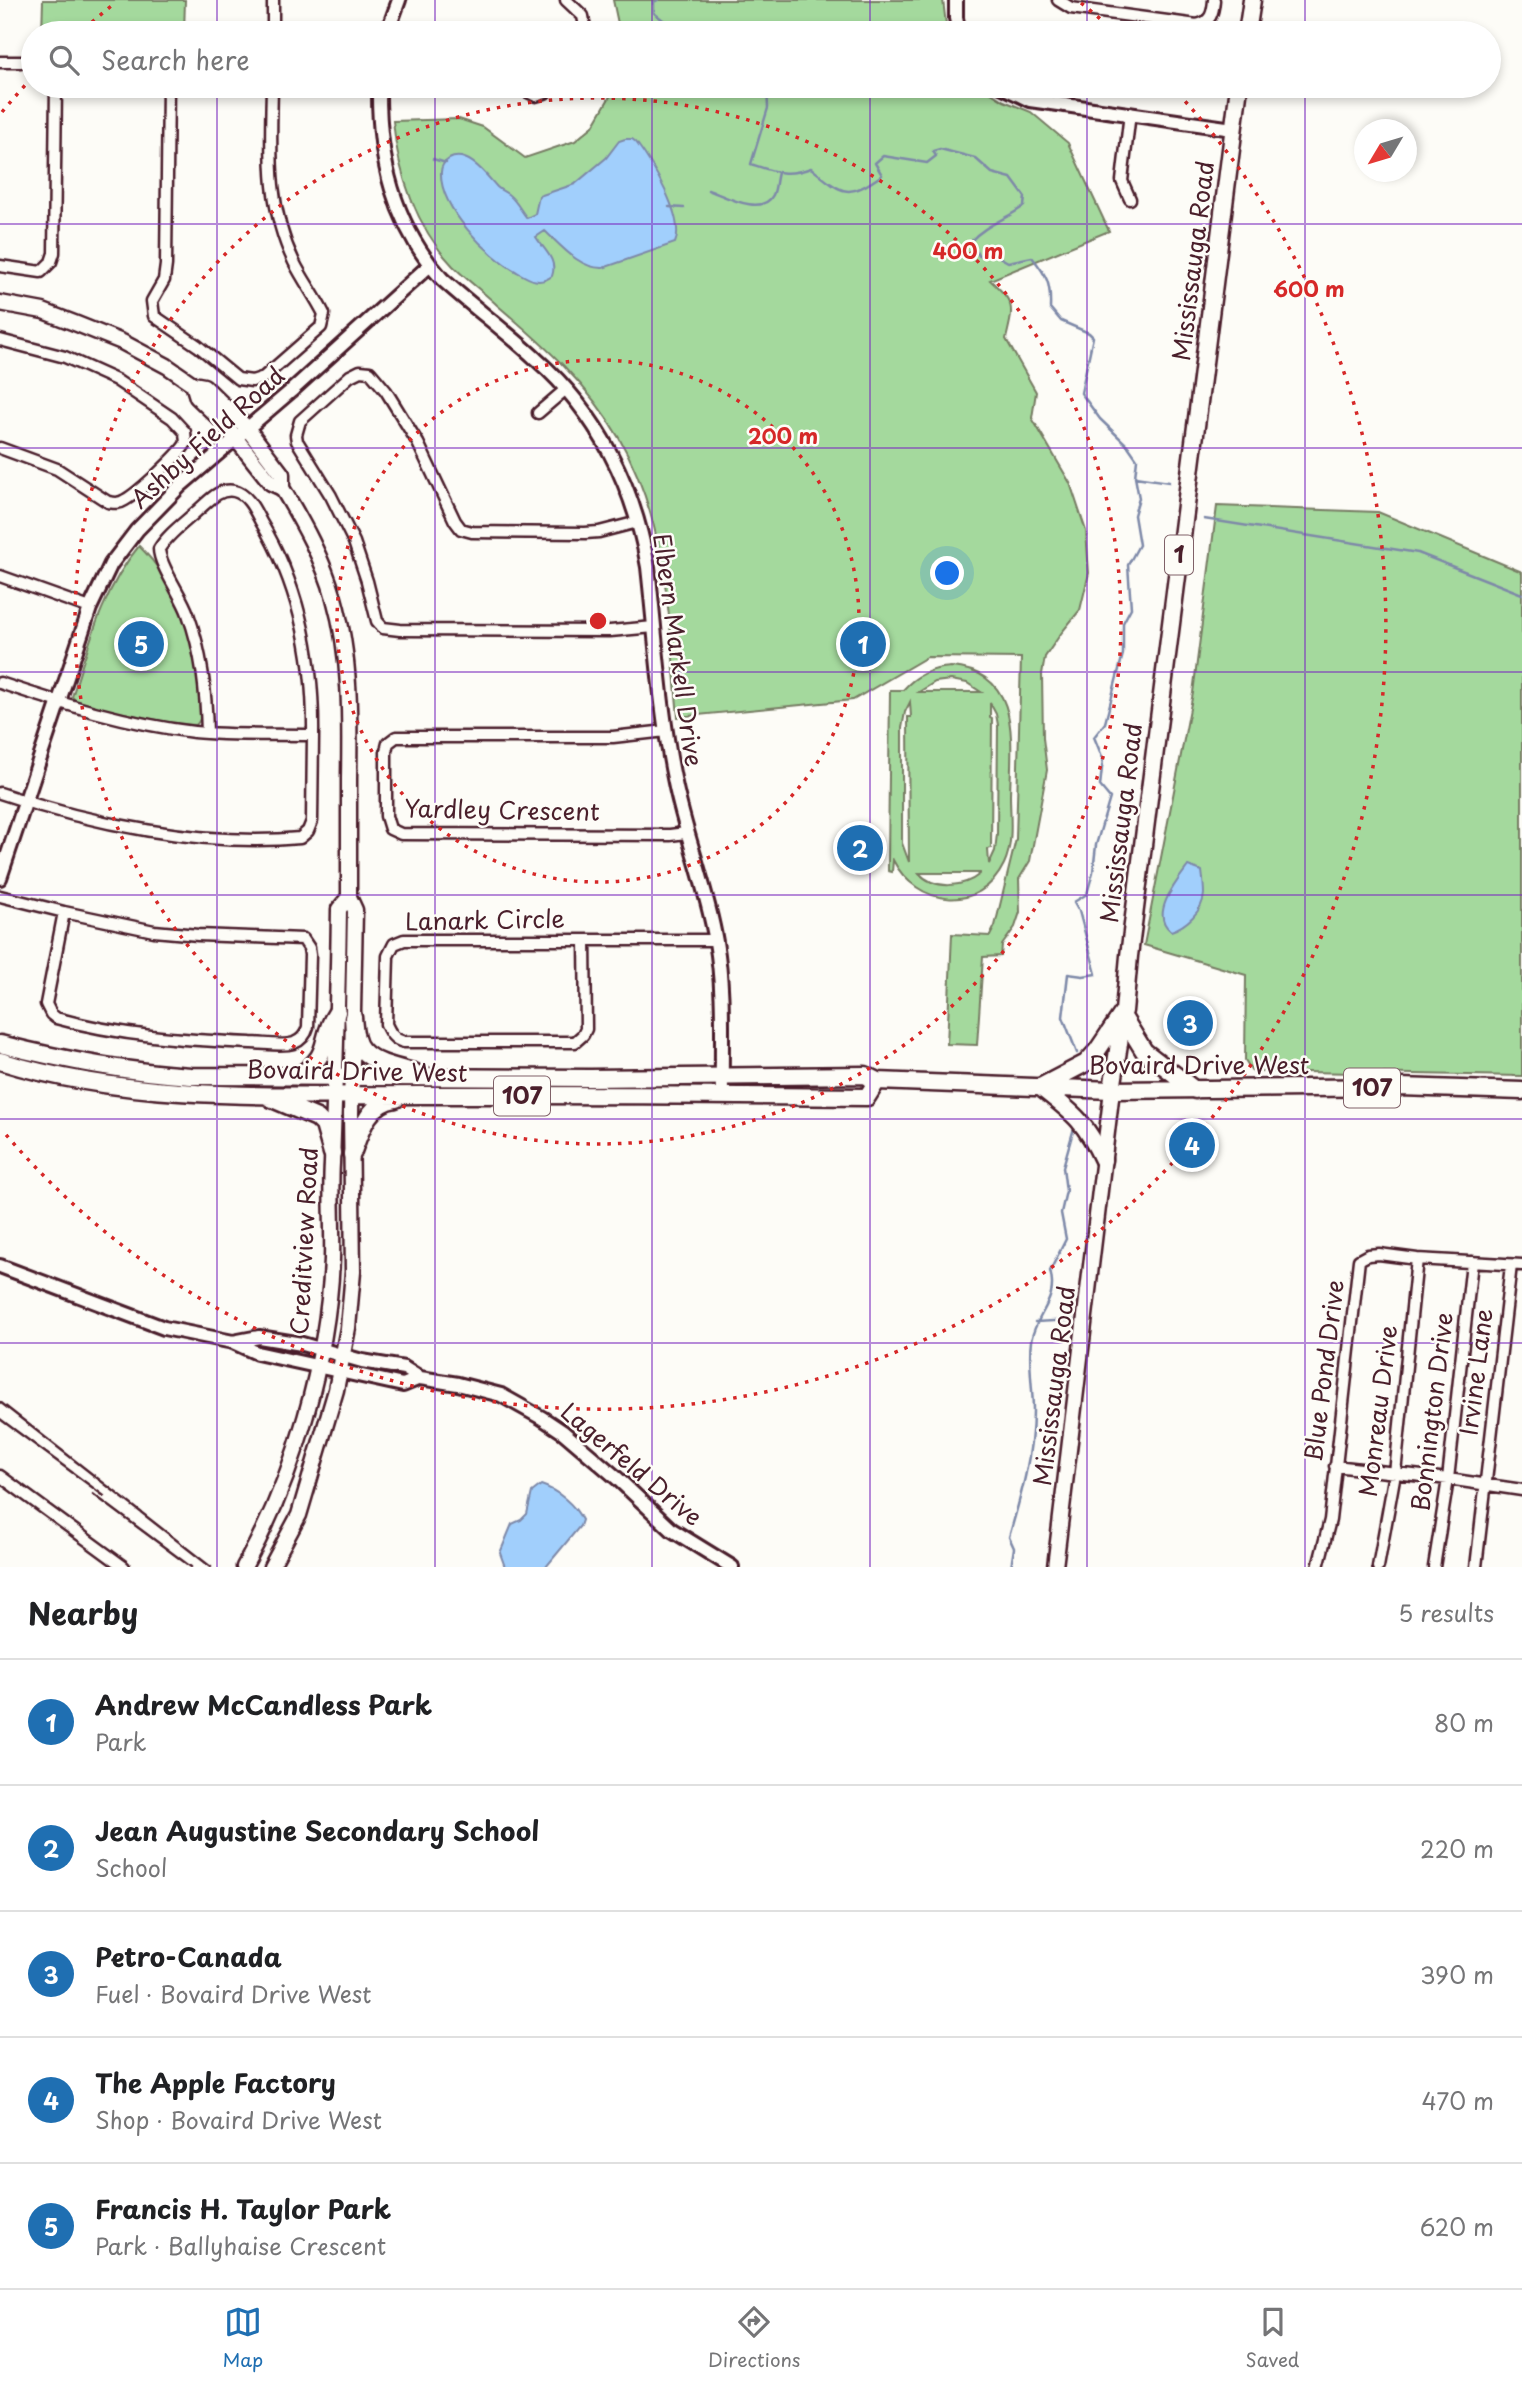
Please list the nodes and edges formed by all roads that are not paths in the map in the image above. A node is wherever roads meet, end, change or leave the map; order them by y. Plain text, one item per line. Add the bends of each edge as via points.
1 (273, 0) edge
2 (398, 0) edge
3 (566, 0) edge
4 (956, 0) edge
5 (1058, 0) edge
6 (1214, 0) edge
7 (1252, 0) edge
8 (273, 21) edge
9 (391, 21) edge
10 (584, 21) edge
11 (957, 21) edge
12 (1167, 21) edge
13 (1208, 21) edge
14 (1249, 21) edge
15 (0, 62) edge
16 (21, 62) edge
17 (56, 98) edge
18 (168, 98) edge
19 (272, 98) edge
20 (379, 98) edge
21 (1026, 98) edge
22 (1237, 98) edge
23 (1130, 113) junction
24 (1233, 129) junction
25 (1130, 199) dead end
26 (430, 265) junction
27 (0, 266) edge
28 (0, 303) edge
29 (0, 340) edge
30 (566, 389) junction
31 (538, 413) dead end
32 (241, 433) junction
33 (0, 448) edge
34 (638, 522) junction
35 (0, 576) edge
36 (90, 608) junction
37 (654, 626) junction
38 (0, 683) edge
39 (58, 703) junction
40 (666, 731) junction
41 (207, 733) junction
42 (313, 735) junction
43 (0, 793) edge
44 (24, 801) junction
45 (686, 833) junction
46 (0, 878) edge
47 (0, 896) edge
48 (64, 912) junction
49 (585, 940) junction
50 (716, 940) junction
51 (1123, 1014) junction
52 (345, 1015) junction
53 (0, 1044) edge
54 (0, 1061) edge
55 (722, 1075) junction
56 (297, 1077) junction
57 (344, 1077) junction
58 (437, 1077) junction
59 (877, 1082) junction
60 (1040, 1087) junction
61 (1112, 1090) junction
62 (1195, 1090) junction
63 (1522, 1091) edge
64 (258, 1094) junction
65 (334, 1095) junction
66 (352, 1095) junction
67 (424, 1095) junction
68 (722, 1096) junction
69 (332, 1153) junction
70 (352, 1154) junction
71 (1103, 1160) junction
72 (1417, 1259) junction
73 (1472, 1262) junction
74 (1517, 1265) edge
75 (0, 1266) edge
76 (233, 1342) junction
77 (322, 1349) junction
78 (342, 1355) junction
79 (319, 1365) junction
80 (339, 1371) junction
81 (420, 1378) junction
82 (1335, 1466) junction
83 (1395, 1473) junction
84 (0, 1476) edge
85 (1448, 1479) junction
86 (1485, 1484) junction
87 (1522, 1490) edge
88 (124, 1567) edge
89 (244, 1567) edge
90 (271, 1567) edge
91 (732, 1567) edge
92 (1055, 1567) edge
93 (1318, 1567) edge
94 (1378, 1567) edge
95 (1434, 1567) edge
96 (1476, 1567) edge

1 - 8 street
2 - 9 street
3 - 10 street
4 - 11 street
5 - 12 street via 1071,8
6 - 13 street
7 - 14 main road
15 - 16 street
17 - 27 street via 54,253 41,272
18 - 19 street via 166,265 164,281 152,301 154,316 245,382 264,377 324,320 294,262 276,208 271,183
20 - 26 street, Elbern Markell Drive via 382,150 391,188
21 - 23 street
22 - 24 main road, Mississauga Road / 1
23 - 24 street
23 - 25 street via 1122,181
24 - 51 main road, Mississauga Road / 1
26 - 30 street, Elbern Markell Drive
26 - 32 street, Ashby Field Road
28 - 32 main road via 43,312 122,342 167,366 204,386
29 - 33 street via 65,357 116,380 178,423 186,443 128,498 115,503 57,469
30 - 31 street
30 - 34 street, Elbern Markell Drive via 611,453
32 - 36 street, Ashby Field Road via 137,530 111,564
32 - 52 main road via 282,474 282,488 325,570 346,651 349,897 339,909
34 - 37 street, Elbern Markell Drive
34 - 37 street via 584,533 472,533 461,529 418,443 370,372 350,376 298,425 297,441 354,542 383,628 610,631
35 - 36 street
36 - 39 street, Ashby Field Road
37 - 40 street, Elbern Markell Drive
38 - 39 street
39 - 41 street
39 - 44 street, Ashby Field Road
40 - 45 street, Elbern Markell Drive
40 - 45 street, Yardley Crescent via 613,737 396,737 386,751 386,816 390,829 401,834
41 - 42 street
41 - 42 street via 205,683 194,632 159,549 215,495 229,491 240,493 252,507 297,601 310,667
42 - 44 street via 312,821 300,838 176,834
43 - 44 street
44 - 46 street, Ashby Field Road
45 - 50 street, Elbern Markell Drive
47 - 48 street
48 - 48 street via 179,934 303,939 310,955 306,1033 287,1044 211,1041 136,1034 56,1018 46,1004
49 - 49 street, Lanark Circle via 398,941 388,956 389,1031 404,1042 575,1042 586,1029
49 - 50 street, Lanark Circle
50 - 55 street, Elbern Markell Drive via 722,992
51 - 60 main road via 1086,1063
51 - 61 main road, Mississauga Road / 1
51 - 62 main road via 1144,1051
52 - 56 main road via 329,1023 320,1058
52 - 57 main road
52 - 58 main road via 368,1055
53 - 56 main road, Bovaird Drive West / 107 via 141,1073
54 - 64 main road, Bovaird Drive West / 107 via 152,1090
55 - 58 main road, Bovaird Drive West / 107
55 - 59 main road, Bovaird Drive West / 107 via 865,1075
55 - 68 street, Elbern Markell Drive
56 - 57 main road, Bovaird Drive West / 107
57 - 58 main road, Bovaird Drive West / 107
57 - 65 main road, Creditview Road
57 - 66 main road, Creditview Road
59 - 60 main road, Bovaird Drive West / 107
59 - 68 main road, Bovaird Drive West / 107 via 867,1097
60 - 61 main road, Bovaird Drive West / 107
60 - 71 main road via 1086,1126
61 - 62 main road, Bovaird Drive West / 107
61 - 71 main road, Mississauga Road / 1
62 - 63 main road, Bovaird Drive West / 107 via 1400,1087
64 - 65 main road, Bovaird Drive West / 107
64 - 69 main road via 317,1118 324,1125
65 - 66 main road, Bovaird Drive West / 107
65 - 69 main road, Creditview Road
66 - 67 main road, Bovaird Drive West / 107
66 - 70 main road, Creditview Road
67 - 68 main road, Bovaird Drive West / 107
67 - 70 main road via 381,1104 362,1126
69 - 77 main road, Creditview Road via 332,1258
70 - 78 main road, Creditview Road via 352,1286
71 - 92 main road, Mississauga Road / 1
72 - 73 street, Blue Pond Drive
72 - 82 street, Blue Pond Drive via 1379,1254 1359,1260
72 - 83 street, Monreau Drive
73 - 74 street, Blue Pond Drive
73 - 85 street, Bonnington Drive
74 - 86 street, Irvine Lane
75 - 76 street, Lagerfeld Drive via 151,1324
76 - 77 street, Lagerfeld Drive via 259,1337
76 - 79 street, Lagerfeld Drive via 257,1353
77 - 78 street, Lagerfeld Drive
77 - 79 main road, Creditview Road
78 - 80 main road, Creditview Road
78 - 81 street, Lagerfeld Drive via 404,1368
79 - 80 street, Lagerfeld Drive
79 - 89 main road, Creditview Road via 274,1508
80 - 81 street, Lagerfeld Drive via 403,1385
80 - 90 main road, Creditview Road via 299,1515
81 - 91 street, Lagerfeld Drive via 501,1395 542,1418 600,1462 672,1530
82 - 83 street
82 - 93 street, Blue Pond Drive via 1330,1520
83 - 85 street
83 - 94 street, Monreau Drive
84 - 88 street
85 - 86 street
85 - 95 street, Bonnington Drive
86 - 87 street
86 - 96 street, Irvine Lane

